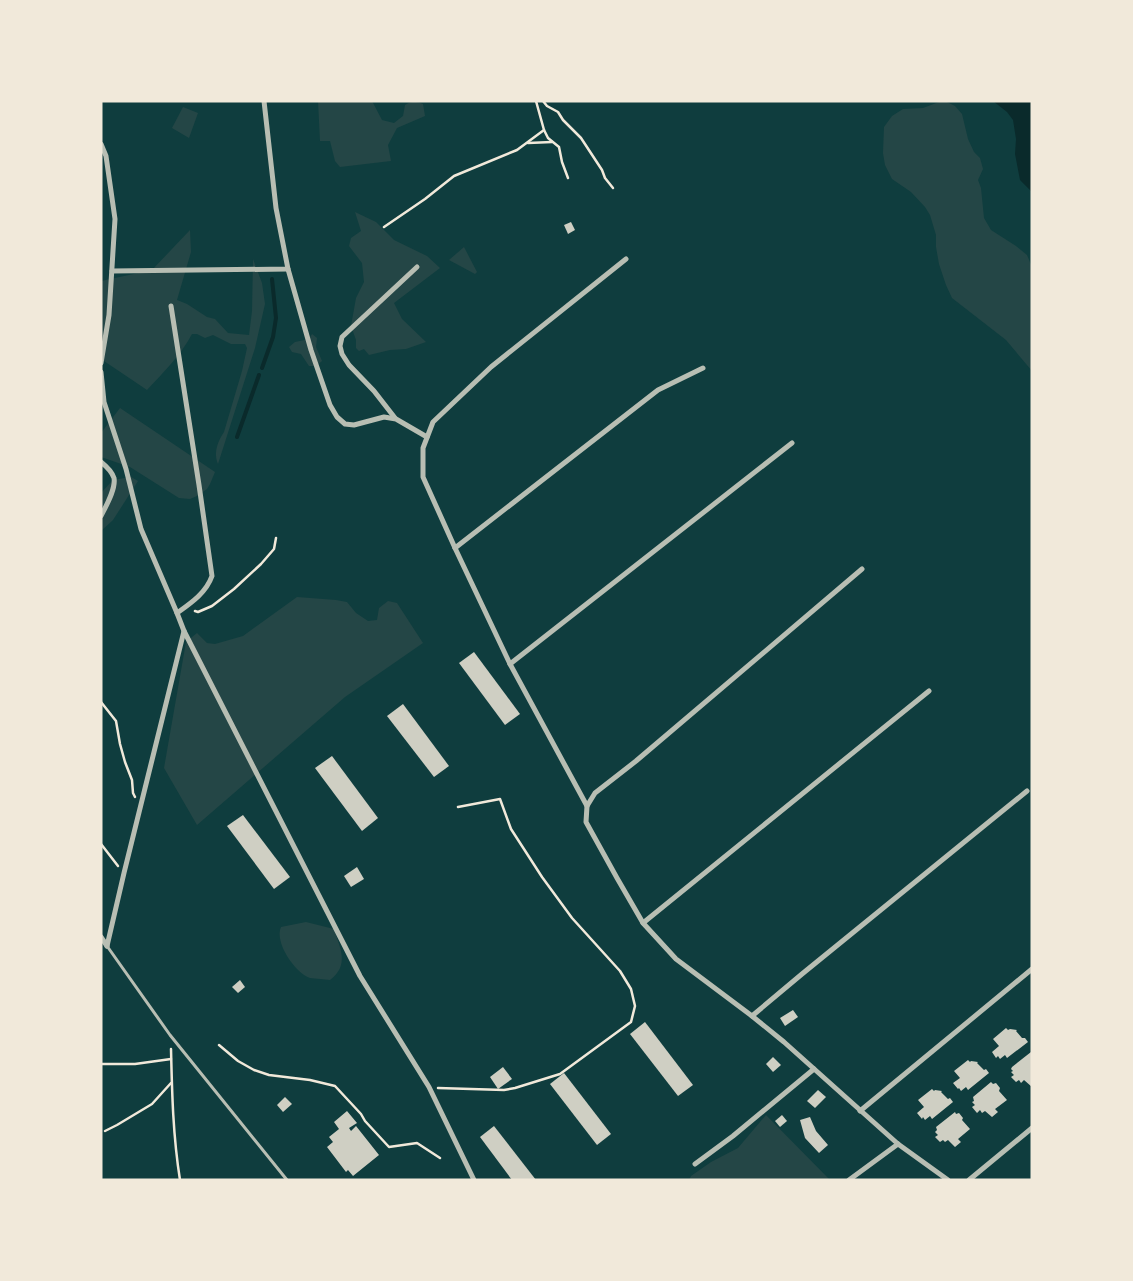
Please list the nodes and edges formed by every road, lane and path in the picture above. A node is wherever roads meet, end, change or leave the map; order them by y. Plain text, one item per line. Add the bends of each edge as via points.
1 (264, 101) edge
2 (536, 101) edge
3 (543, 101) edge
4 (544, 130) junction
5 (553, 142) junction
6 (526, 143) junction
7 (101, 144) edge
8 (568, 178) dead end
9 (614, 188) dead end
10 (384, 227) dead end
11 (626, 258) dead end
12 (417, 267) dead end
13 (288, 269) junction
14 (112, 271) junction
15 (171, 306) dead end
16 (101, 363) edge
17 (703, 368) dead end
18 (101, 372) edge
19 (396, 419) junction
20 (427, 437) junction
21 (792, 443) dead end
22 (101, 462) edge
23 (101, 516) edge
24 (276, 538) dead end
25 (455, 548) junction
26 (862, 569) dead end
27 (183, 608) junction
28 (177, 612) junction
29 (184, 631) junction
30 (510, 664) junction
31 (929, 691) dead end
32 (101, 702) edge
33 (1027, 791) dead end
34 (141, 806) junction
35 (586, 806) junction
36 (458, 807) dead end
37 (101, 844) edge
38 (124, 873) junction
39 (643, 924) junction
40 (101, 937) edge
41 (107, 946) junction
42 (1032, 968) edge
43 (752, 1016) junction
44 (170, 1035) junction
45 (219, 1045) dead end
46 (171, 1059) junction
47 (101, 1064) edge
48 (814, 1069) junction
49 (171, 1083) junction
50 (430, 1087) junction
51 (860, 1111) junction
52 (1032, 1128) edge
53 (105, 1131) dead end
54 (898, 1144) junction
55 (440, 1158) dead end
56 (695, 1164) dead end
57 (180, 1180) edge
58 (287, 1180) edge
59 (474, 1180) edge
60 (849, 1180) edge
61 (948, 1180) edge
62 (969, 1180) edge

1 - 13 street via 276,208
2 - 4 path
3 - 9 path via 558,112 581,138
4 - 5 path
4 - 6 path
5 - 6 path
5 - 8 path via 559,147
6 - 10 path via 517,150 454,176
7 - 14 street via 106,156 115,219
11 - 20 street via 491,367 433,422
12 - 19 street via 342,337 340,346 349,365
13 - 14 street
13 - 19 street via 311,350 337,417 345,424 354,425 384,417
14 - 16 street
15 - 27 street via 212,576 203,592
17 - 25 street via 658,390
18 - 28 street via 104,402 141,529
19 - 20 street
20 - 25 street via 423,448 423,477
21 - 30 street
22 - 23 street via 114,478 113,490
24 - 27 path via 274,549 261,564 212,606 198,612
25 - 30 street
26 - 35 street via 595,793
27 - 28 street
28 - 29 street
29 - 34 street
29 - 50 street via 360,976
30 - 35 street
31 - 39 street
32 - 34 path via 116,721 133,793
33 - 43 street
34 - 38 street
35 - 39 street via 586,822
36 - 50 path via 500,800 511,829 542,877 572,918 620,970 631,989 635,1006 631,1022 560,1074 504,1090
37 - 38 path
38 - 41 street
39 - 43 street via 676,959
40 - 41 street
41 - 44 lane
42 - 51 street
43 - 48 street
44 - 46 path
44 - 58 lane
45 - 55 path via 254,1070 335,1086 389,1147 417,1143
46 - 47 path
46 - 49 path
48 - 51 street
48 - 56 street
49 - 53 path via 152,1104
49 - 57 path
50 - 59 street
51 - 54 street
52 - 62 street
54 - 60 street
54 - 61 street

